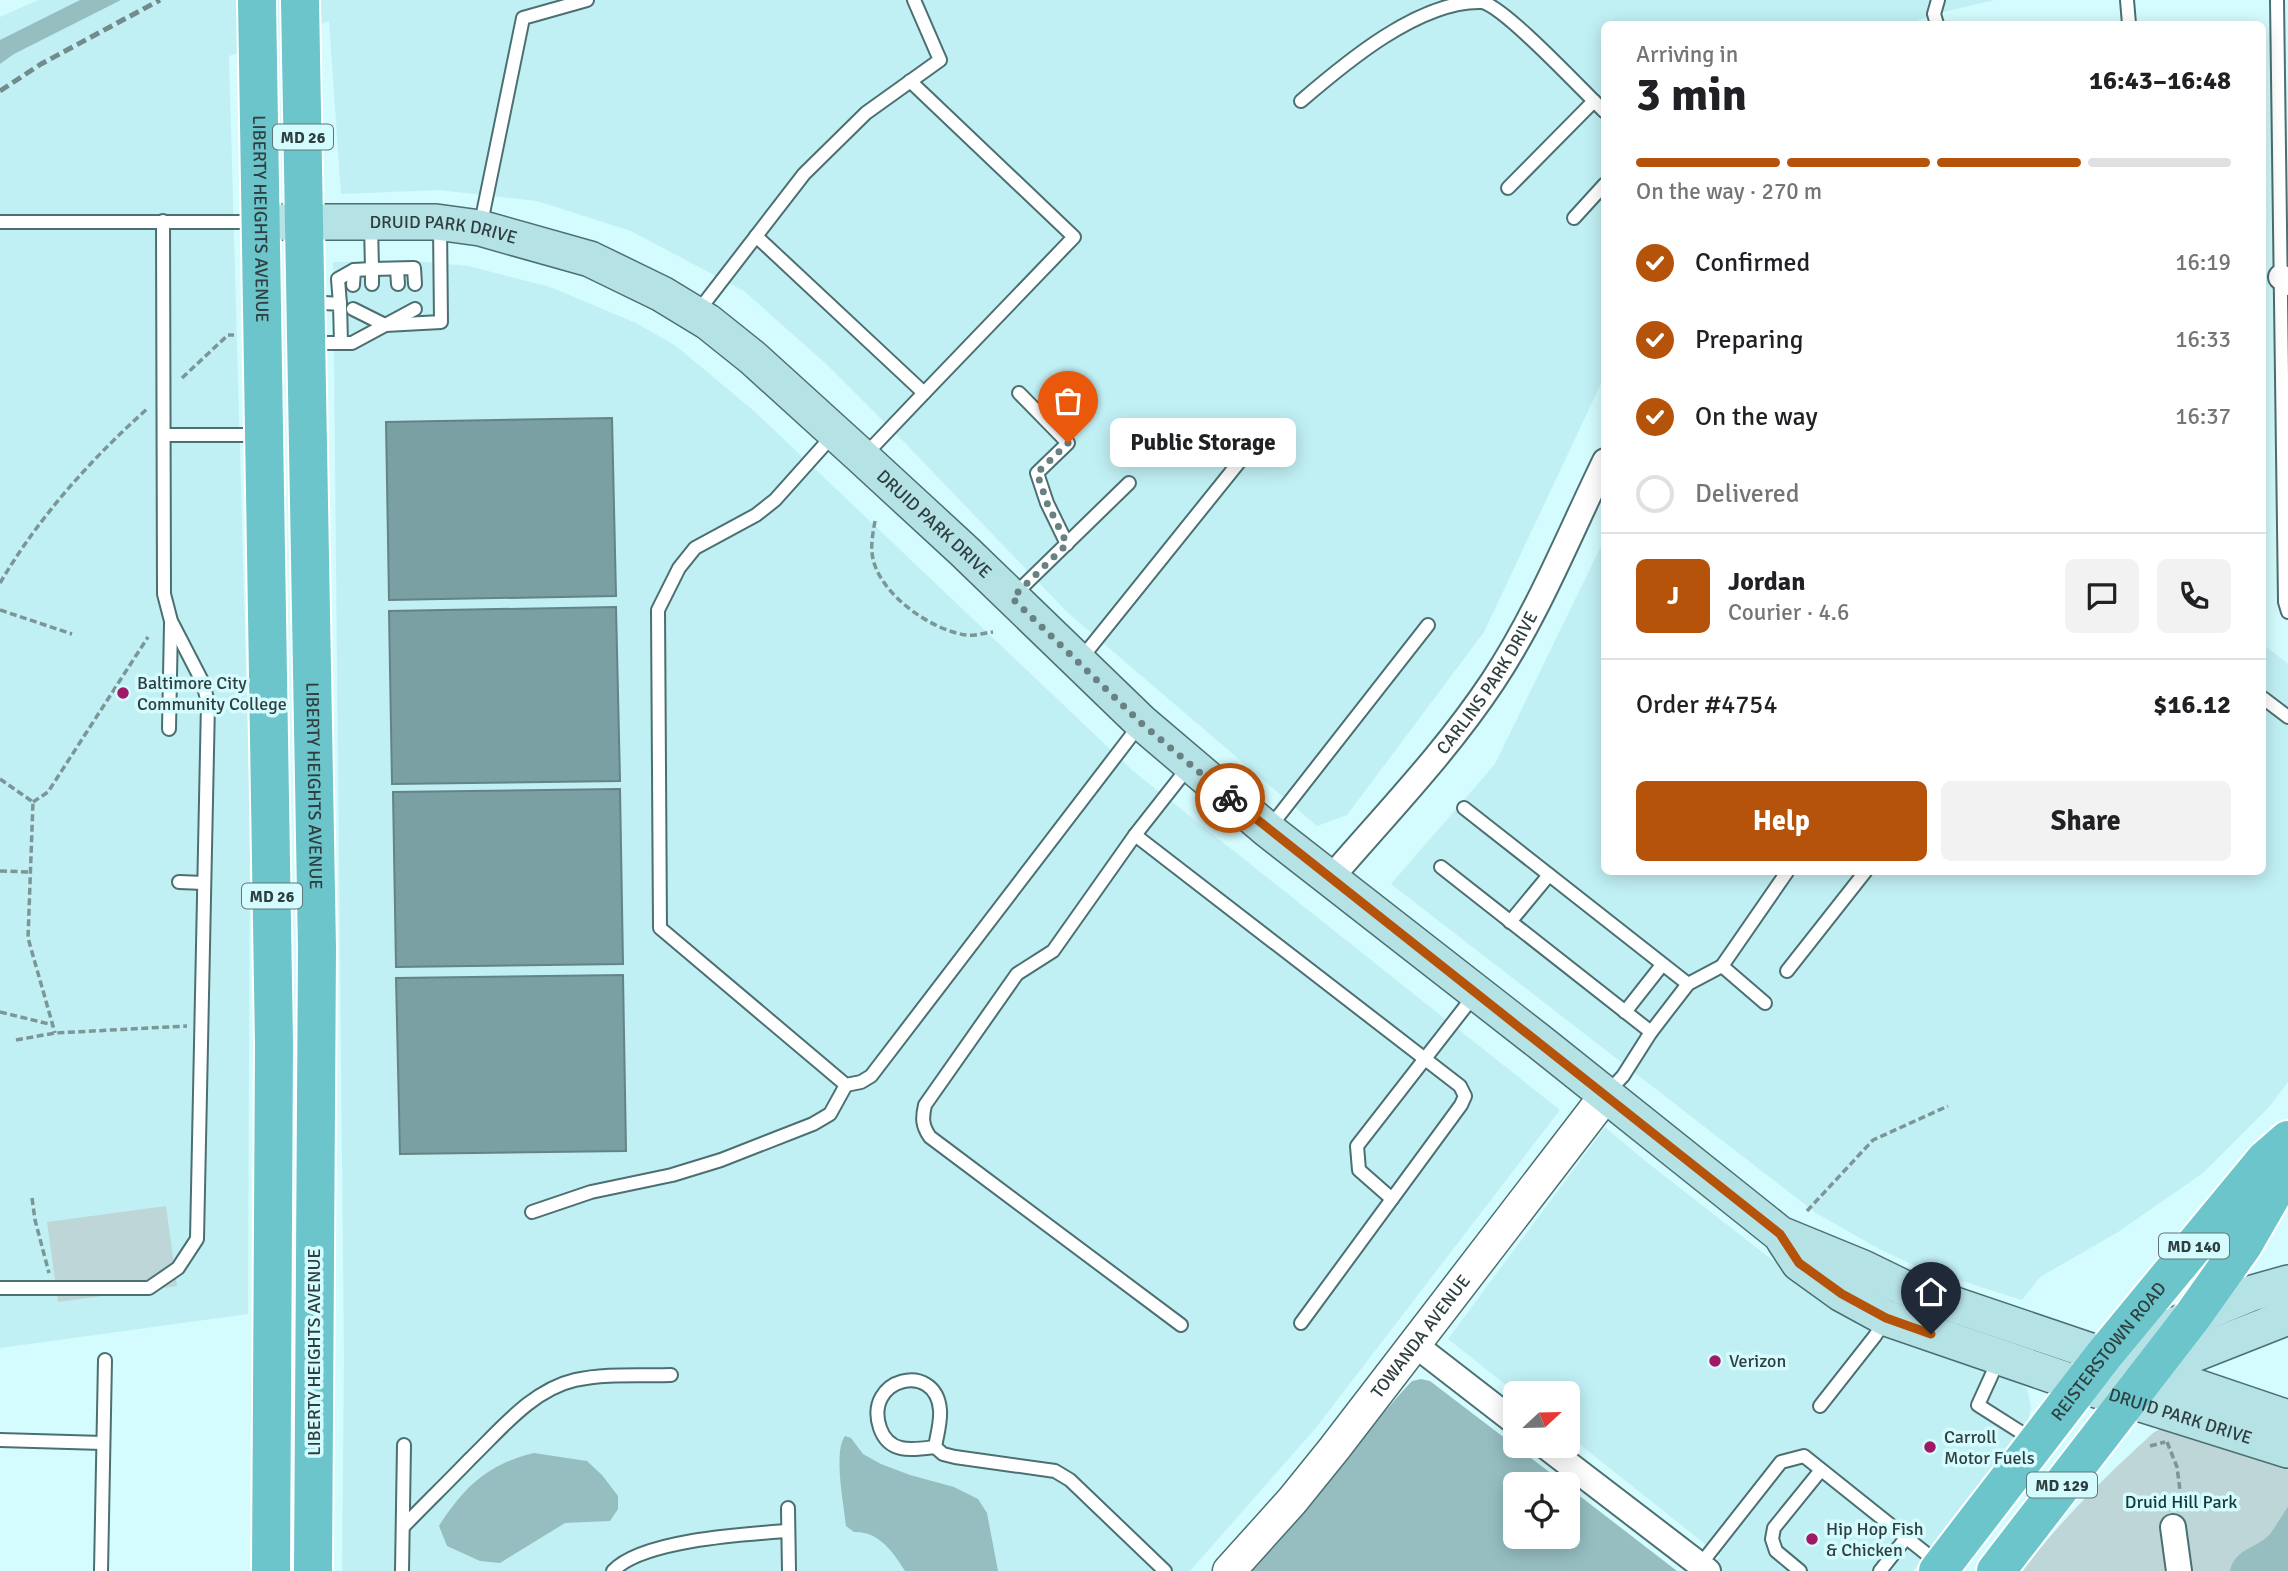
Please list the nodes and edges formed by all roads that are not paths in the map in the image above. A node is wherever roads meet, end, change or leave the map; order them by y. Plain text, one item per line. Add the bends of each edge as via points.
1 (257, 0) edge
2 (300, 0) edge
3 (587, 0) edge
4 (915, 0) edge
5 (1938, 0) edge
6 (2127, 0) edge
7 (2277, 0) edge
8 (1936, 21) edge
9 (2129, 21) edge
10 (910, 81) junction
11 (1301, 101) dead end
12 (1594, 101) junction
13 (1601, 108) edge
14 (2283, 124) edge
15 (1508, 188) dead end
16 (1601, 188) edge
17 (1574, 218) dead end
18 (163, 221) junction
19 (0, 222) edge
20 (260, 222) junction
21 (304, 222) junction
22 (371, 222) junction
23 (440, 223) junction
24 (480, 228) junction
25 (756, 236) junction
26 (372, 269) junction
27 (397, 269) junction
28 (354, 270) junction
29 (2284, 280) edge
30 (373, 284) dead end
31 (398, 284) dead end
32 (415, 284) dead end
33 (353, 285) dead end
34 (323, 303) junction
35 (415, 309) dead end
36 (353, 310) dead end
37 (371, 310) dead end
38 (399, 310) dead end
39 (696, 315) junction
40 (385, 326) junction
41 (324, 343) junction
42 (924, 393) junction
43 (1018, 393) dead end
44 (835, 432) junction
45 (164, 435) junction
46 (265, 435) junction
47 (1244, 456) dead end
48 (862, 457) junction
49 (2285, 459) edge
50 (1601, 469) edge
51 (1129, 483) dead end
52 (1067, 544) junction
53 (1012, 598) junction
54 (2288, 612) edge
55 (171, 621) junction
56 (1428, 625) dead end
57 (1077, 663) junction
58 (2266, 700) edge
59 (2288, 717) edge
60 (1141, 723) junction
61 (169, 729) dead end
62 (1191, 765) junction
63 (1464, 808) dead end
64 (1268, 830) junction
65 (1135, 835) junction
66 (1441, 867) dead end
67 (1549, 875) junction
68 (1785, 875) edge
69 (1863, 875) edge
70 (1330, 879) junction
71 (179, 882) dead end
72 (204, 883) junction
73 (1510, 922) junction
74 (1662, 965) junction
75 (1722, 966) junction
76 (1787, 971) dead end
77 (1688, 984) junction
78 (1476, 993) junction
79 (1765, 1003) dead end
80 (1625, 1012) junction
81 (1651, 1032) junction
82 (1425, 1059) junction
83 (846, 1085) junction
84 (1606, 1095) junction
85 (2288, 1140) edge
86 (2288, 1167) edge
87 (1392, 1199) junction
88 (532, 1212) dead end
89 (2288, 1283) edge
90 (0, 1288) edge
91 (1894, 1302) junction
92 (2192, 1317) junction
93 (2288, 1317) edge
94 (1301, 1324) dead end
95 (1181, 1325) dead end
96 (1414, 1344) junction
97 (2104, 1355) junction
98 (2000, 1357) junction
99 (105, 1360) dead end
100 (671, 1376) dead end
101 (2081, 1385) junction
102 (2140, 1385) junction
103 (1820, 1406) dead end
104 (1503, 1413) edge
105 (2288, 1418) edge
106 (0, 1440) edge
107 (2037, 1442) junction
108 (103, 1443) junction
109 (404, 1445) dead end
110 (935, 1447) junction
111 (2288, 1450) edge
112 (1561, 1458) edge
113 (1821, 1470) junction
114 (788, 1508) dead end
115 (402, 1527) junction
116 (2173, 1527) road end
117 (788, 1531) junction
118 (1906, 1538) junction
119 (1704, 1568) edge
120 (1940, 1569) edge
121 (101, 1571) edge
122 (271, 1571) edge
123 (313, 1571) edge
124 (402, 1571) edge
125 (612, 1571) edge
126 (789, 1571) edge
127 (1165, 1571) edge
128 (1229, 1571) edge
129 (1800, 1571) edge
130 (1880, 1571) edge
131 (1997, 1571) edge
132 (2179, 1571) edge

1 - 20 main road, LIBERTY HEIGHTS AVENUE / MD 26
2 - 21 main road, LIBERTY HEIGHTS AVENUE / MD 26
3 - 24 lane via 523,18
4 - 10 lane via 940,60
5 - 8 lane
6 - 9 lane
7 - 14 lane
10 - 25 lane via 866,113 804,174
10 - 42 lane via 1074,237
11 - 12 lane via 1376,37 1417,12 1451,1 1483,2 1508,18
12 - 13 lane
12 - 15 lane
14 - 29 lane
16 - 17 lane
18 - 19 lane
18 - 20 lane
18 - 45 lane
20 - 21 main road, DRUID PARK DRIVE
20 - 46 main road, LIBERTY HEIGHTS AVENUE / MD 26
21 - 22 main road, DRUID PARK DRIVE
21 - 34 main road, LIBERTY HEIGHTS AVENUE / MD 26
22 - 23 main road, DRUID PARK DRIVE
22 - 26 lane
23 - 24 main road, DRUID PARK DRIVE
23 - 40 lane via 441,322
24 - 39 main road, DRUID PARK DRIVE via 590,259
25 - 39 lane
25 - 42 lane
26 - 27 lane
26 - 28 lane
26 - 30 lane
27 - 31 lane
27 - 32 lane via 414,268
28 - 33 lane
28 - 34 lane via 338,279
29 - 49 lane
34 - 41 main road, LIBERTY HEIGHTS AVENUE / MD 26
35 - 40 lane
36 - 40 lane
37 - 40 lane
38 - 40 lane
39 - 44 main road, DRUID PARK DRIVE via 753,358
40 - 41 lane via 352,343
41 - 123 main road, LIBERTY HEIGHTS AVENUE / MD 26
42 - 48 lane
43 - 52 lane via 1068,443 1037,473
44 - 48 main road, DRUID PARK DRIVE
44 - 83 lane via 775,500 695,548 658,610 660,928
45 - 46 lane
45 - 55 lane via 164,594
46 - 122 main road, LIBERTY HEIGHTS AVENUE / MD 26 via 274,1045
47 - 57 lane
48 - 53 main road, DRUID PARK DRIVE
49 - 54 lane
50 - 70 street, CARLINS PARK DRIVE via 1493,680 1455,733
51 - 52 lane
52 - 53 lane
53 - 57 main road, DRUID PARK DRIVE
55 - 61 lane
55 - 72 lane via 203,683 208,703
56 - 64 lane
57 - 60 main road, DRUID PARK DRIVE
58 - 59 lane
60 - 62 main road, DRUID PARK DRIVE
60 - 83 lane via 871,1076
62 - 64 main road, DRUID PARK DRIVE
62 - 65 lane
63 - 67 lane
64 - 70 main road, DRUID PARK DRIVE
65 - 82 lane
65 - 95 lane via 1053,951 1017,974 925,1105 922,1117 930,1138
66 - 73 lane
67 - 73 lane
67 - 74 lane
68 - 75 lane
69 - 76 lane
70 - 78 main road, DRUID PARK DRIVE
71 - 72 lane
72 - 90 lane via 198,1239 177,1268 149,1289
73 - 80 lane
74 - 77 lane
74 - 80 lane
75 - 77 lane
75 - 79 lane
77 - 81 lane
78 - 82 lane
78 - 84 main road, DRUID PARK DRIVE
80 - 81 lane
81 - 84 lane
82 - 87 lane via 1357,1146 1359,1170
82 - 87 lane via 1460,1086 1465,1096
83 - 88 lane via 830,1114 813,1124 721,1160 591,1192
84 - 91 main road, DRUID PARK DRIVE via 1780,1234 1799,1263 1842,1294
84 - 96 street, TOWANDA AVENUE
85 - 97 main road, REISTERSTOWN ROAD / MD 140 via 2265,1160
86 - 92 main road, MD 140 via 2243,1245
87 - 94 lane
89 - 92 main road, MD 129
91 - 97 main road, DRUID PARK DRIVE
91 - 98 main road, DRUID PARK DRIVE
91 - 103 lane via 1876,1334
92 - 97 main road, MD 129
92 - 102 main road, MD 140
93 - 102 main road
96 - 104 street
96 - 128 street, TOWANDA AVENUE via 1292,1501
97 - 101 main road, REISTERSTOWN ROAD / MD 129
97 - 102 main road, DRUID PARK DRIVE
98 - 101 main road, DRUID PARK DRIVE
98 - 107 lane via 1978,1405
99 - 108 lane
100 - 115 lane via 597,1377 556,1386 510,1419
101 - 102 main road, DRUID PARK DRIVE
101 - 107 main road, REISTERSTOWN ROAD / MD 129
102 - 105 main road, DRUID PARK DRIVE via 2228,1399
102 - 111 main road, DRUID PARK DRIVE
102 - 131 main road, MD 129
106 - 108 lane
107 - 120 main road, REISTERSTOWN ROAD / MD 129
108 - 121 lane
109 - 115 lane
110 - 110 lane via 940,1407 935,1395 925,1383 912,1379 887,1389 877,1418 890,1445 905,1450
110 - 127 lane via 955,1457 1055,1471 1070,1479
112 - 119 street
113 - 118 lane
113 - 119 lane via 1804,1456 1781,1462
113 - 129 lane via 1774,1528 1776,1551
114 - 117 lane
115 - 124 lane
116 - 132 street
117 - 125 lane via 688,1542 637,1555
117 - 126 lane
118 - 120 lane
118 - 130 lane

